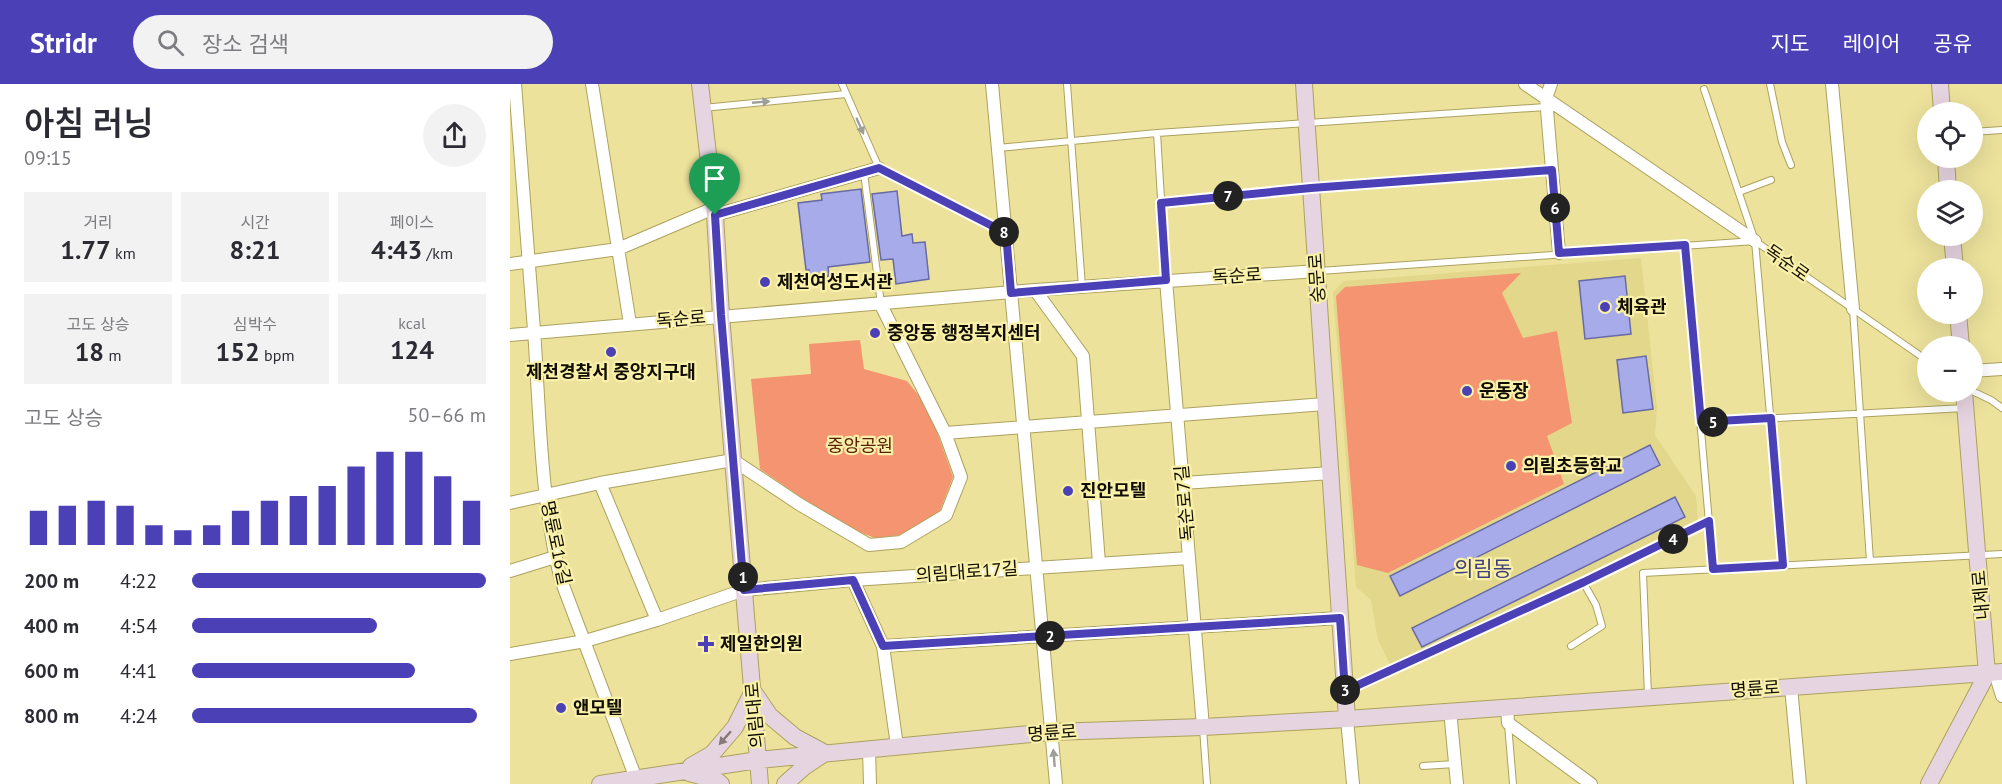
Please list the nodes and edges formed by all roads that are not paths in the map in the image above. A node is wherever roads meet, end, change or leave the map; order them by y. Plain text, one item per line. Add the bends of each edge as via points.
1 (515, 84) edge
2 (592, 84) edge
3 (700, 84) edge
4 (842, 84) edge
5 (992, 84) edge
6 (1067, 84) edge
7 (1304, 84) edge
8 (1525, 84) edge
9 (1551, 84) edge
10 (1770, 84) edge
11 (1832, 84) edge
12 (1940, 84) edge
13 (1704, 89) dead end
14 (846, 94) junction
15 (1941, 102) edge
16 (1546, 103) junction
17 (702, 108) junction
18 (1306, 122) junction
19 (2002, 130) edge
20 (1983, 131) edge
21 (1157, 133) junction
22 (1071, 140) junction
23 (998, 148) junction
24 (515, 160) edge
25 (1791, 165) dead end
26 (879, 168) junction
27 (1552, 170) junction
28 (864, 173) junction
29 (1771, 180) dead end
30 (1311, 188) junction
31 (1739, 192) junction
32 (1161, 203) junction
33 (715, 212) junction
34 (1006, 233) junction
35 (1755, 241) junction
36 (1685, 245) junction
37 (618, 249) junction
38 (1559, 253) junction
39 (529, 262) junction
40 (510, 264) edge
41 (1317, 271) junction
42 (1166, 280) junction
43 (1082, 287) junction
44 (1035, 290) junction
45 (1011, 293) junction
46 (881, 305) junction
47 (1853, 309) junction
48 (721, 315) junction
49 (630, 324) junction
50 (534, 333) junction
51 (510, 335) edge
52 (1917, 353) edge
53 (2002, 369) edge
54 (1983, 370) edge
55 (1983, 397) edge
56 (1950, 402) edge
57 (1965, 402) edge
58 (1325, 404) junction
59 (2002, 408) edge
60 (1860, 414) junction
61 (1177, 415) junction
62 (1771, 418) junction
63 (1088, 422) junction
64 (1701, 422) junction
65 (1024, 427) junction
66 (945, 434) junction
67 (733, 460) junction
68 (1331, 473) junction
69 (600, 483) junction
70 (1183, 483) junction
71 (545, 494) junction
72 (510, 503) edge
73 (1709, 521) junction
74 (2002, 554) edge
75 (1977, 555) junction
76 (555, 557) junction
77 (1189, 558) junction
78 (1870, 561) junction
79 (1099, 563) junction
80 (1783, 565) junction
81 (1036, 568) junction
82 (1713, 569) junction
83 (510, 571) edge
84 (853, 580) junction
85 (1584, 582) junction
86 (744, 590) junction
87 (1340, 618) junction
88 (657, 620) junction
89 (1194, 627) junction
90 (1043, 636) junction
91 (585, 641) junction
92 (883, 646) junction
93 (1571, 646) dead end
94 (510, 654) edge
95 (1994, 673) edge
96 (1791, 687) junction
97 (753, 691) junction
98 (1345, 691) junction
99 (2002, 696) edge
100 (1648, 697) junction
101 (1507, 706) junction
102 (1450, 710) junction
103 (1347, 719) junction
104 (1508, 723) junction
105 (1203, 727) junction
106 (1052, 732) junction
107 (897, 746) junction
108 (869, 749) junction
109 (825, 753) junction
110 (758, 760) junction
111 (1455, 764) junction
112 (1423, 766) dead end
113 (682, 771) junction
114 (636, 781) edge
115 (1055, 783) edge
116 (600, 784) edge
117 (721, 784) edge
118 (760, 784) edge
119 (785, 784) edge
120 (870, 784) edge
121 (1207, 784) edge
122 (1353, 784) edge
123 (1456, 784) edge
124 (1513, 784) edge
125 (1591, 784) edge
126 (1800, 784) edge
127 (1929, 784) edge

1 - 24 street, 명륜로16길
2 - 37 street
3 - 17 street, 의림대로
4 - 14 lane
5 - 23 street
6 - 22 lane
7 - 18 street, 숭문로
8 - 16 street
9 - 16 street
10 - 25 lane
11 - 47 street
12 - 15 street
13 - 31 lane
17 -> 14 lane
14 -> 26 lane
16 - 18 lane
16 - 27 street
16 - 35 street
17 - 33 street, 의림대로
18 - 21 lane
18 - 30 street, 숭문로
19 - 20 lane
21 - 22 lane
21 - 32 lane
22 - 23 lane
22 - 43 lane
23 - 34 street
24 - 39 street, 명륜로16길
26 - 28 street
26 - 34 lane
27 - 30 lane
27 - 38 street
28 - 33 street
28 - 46 lane
29 - 31 lane
30 - 32 lane
30 - 41 street, 숭문로
31 - 35 lane
32 - 42 lane
33 - 37 street
33 - 48 street, 의림대로
34 - 45 street
35 - 36 lane, 독순로
35 - 47 lane, 독순로
35 - 62 lane
36 - 38 lane, 독순로
36 - 64 lane
37 - 39 street
37 - 49 street
38 - 41 lane, 독순로
39 - 40 street
39 - 50 street, 명륜로16길
41 - 42 street, 독순로
41 - 58 street, 숭문로
42 - 43 street, 독순로
42 - 61 street, 독순로7길
43 - 44 street, 독순로
44 - 45 street, 독순로
44 - 63 street via 1083,356
45 - 46 street, 독순로
45 - 65 street
46 - 48 street, 독순로
46 - 66 street
47 - 52 lane, 독순로
47 - 60 lane
48 - 49 street, 독순로
48 - 67 street, 의림대로
49 - 50 street, 독순로
50 - 51 street, 독순로
50 - 71 street, 명륜로16길
53 - 54 street
55 - 59 lane
56 - 60 lane
57 - 75 street, 내제로
58 - 61 street
58 - 68 street, 숭문로
60 - 62 lane
60 - 78 lane
61 - 63 street
61 - 70 street, 독순로7길
62 - 64 lane
62 - 80 lane
63 - 65 street
63 - 79 street
64 - 73 lane
65 - 66 street
65 - 81 street
66 - 67 street via 961,477 946,515 901,542 869,545
67 - 69 street
67 - 86 street, 의림대로
68 - 70 street
68 - 87 street, 숭문로
69 - 71 street
69 - 88 street
70 - 77 street, 독순로7길
71 - 72 street
71 - 76 street, 명륜로16길
73 - 82 lane
73 - 85 lane
74 - 75 lane
75 - 78 lane
75 - 95 street, 내제로
76 - 83 street
76 - 91 street, 명륜로16길
77 - 79 street, 의림대로17길
77 - 89 street, 독순로7길
78 - 80 lane
79 - 81 street, 의림대로17길
80 - 82 lane
81 - 84 street, 의림대로17길
81 - 90 street
82 - 100 lane via 1643,573
84 - 86 street, 의림대로17길
84 - 92 street
85 - 93 lane via 1602,626
85 - 98 lane
86 - 88 street, 의림대로17길
86 - 97 street, 의림대로
87 - 89 street
87 - 98 street, 숭문로
88 - 91 street, 의림대로17길
89 - 90 street
89 - 105 street, 독순로7길
90 - 92 street
90 - 106 street
91 - 94 street, 의림대로17길
91 - 114 street, 명륜로16길
92 - 107 street
95 - 96 street, 명륜로
95 - 99 street
95 - 127 street
96 - 100 street, 명륜로
96 - 126 street
97 - 109 street via 770,716 795,737
97 - 110 street, 의림대로
97 -> 113 street via 735,728 712,754
98 - 103 street, 숭문로
100 - 101 street, 명륜로
101 - 102 street, 명륜로
101 - 104 street
102 - 103 street, 명륜로
102 - 111 street
103 - 105 street, 명륜로
103 - 122 street, 숭문로
104 - 124 lane
104 - 125 street
105 - 106 street, 명륜로
105 - 121 lane
106 - 107 street, 명륜로
115 -> 106 street
107 - 108 street, 명륜로
108 - 109 street, 명륜로
108 - 120 street
109 - 110 street, 명륜로
109 - 119 street
110 - 113 street, 명륜로
110 - 118 street, 의림대로
111 - 112 lane
111 - 123 street
113 - 114 street, 명륜로
113 - 117 street
114 - 116 street, 명륜로

